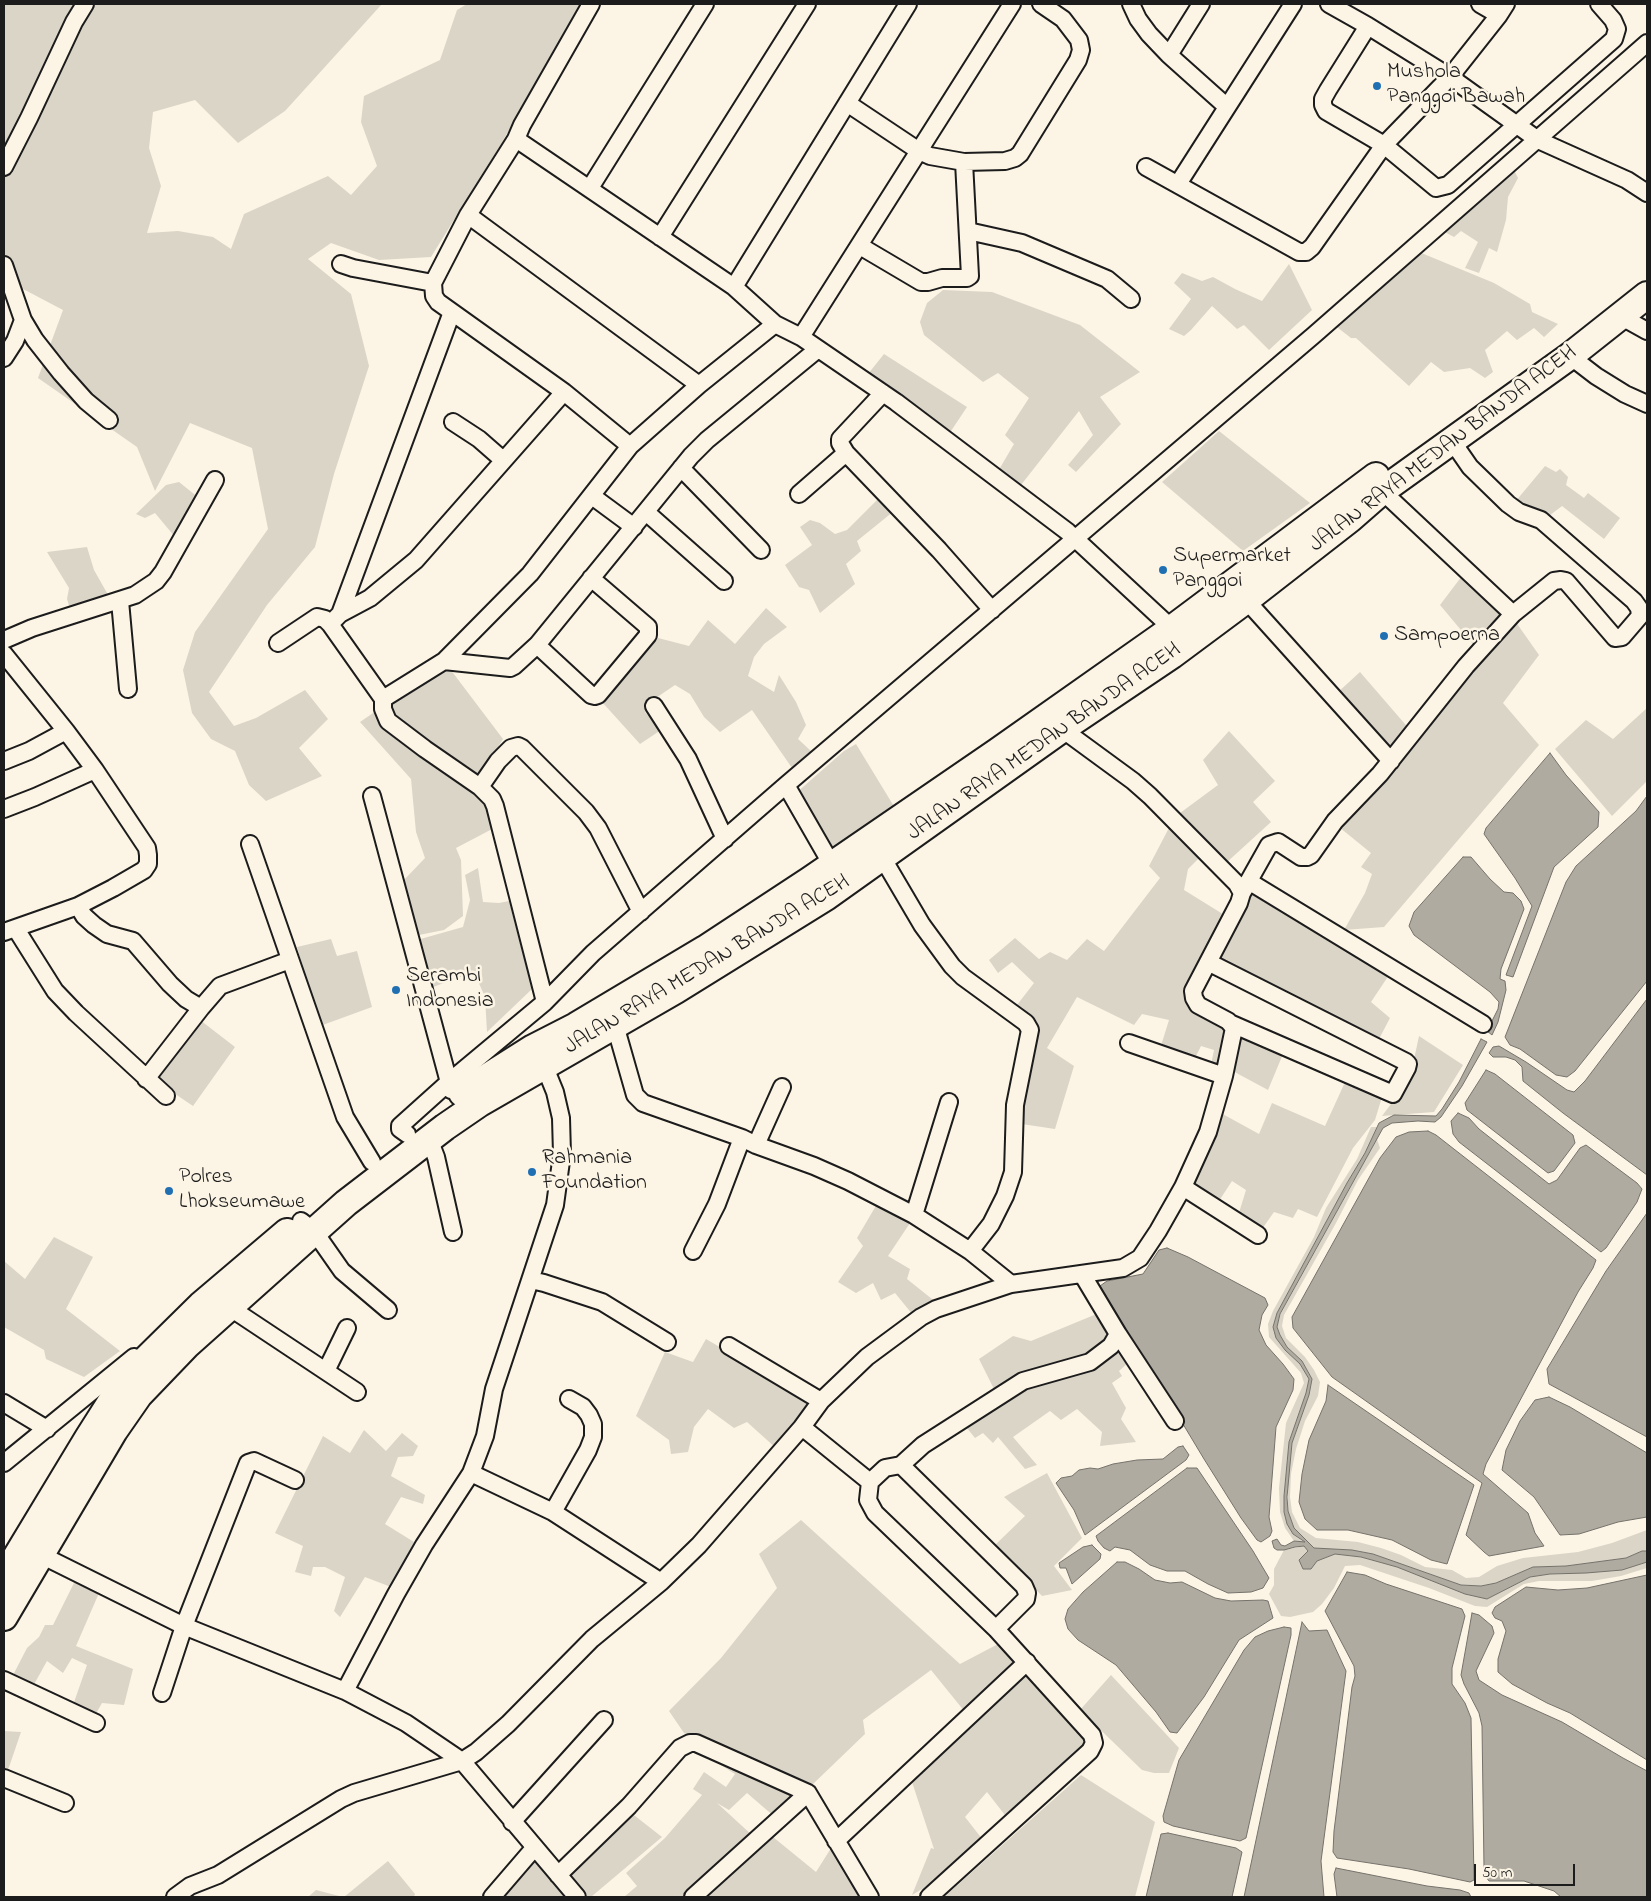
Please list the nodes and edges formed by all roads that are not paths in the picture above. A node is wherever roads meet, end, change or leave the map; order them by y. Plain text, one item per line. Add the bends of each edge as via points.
1 (85, 4) edge
2 (590, 4) edge
3 (704, 4) edge
4 (807, 4) edge
5 (908, 4) edge
6 (1012, 4) edge
7 (1041, 4) edge
8 (1132, 4) edge
9 (1200, 4) edge
10 (1293, 4) edge
11 (1329, 4) edge
12 (1480, 4) edge
13 (1599, 4) edge
14 (1502, 10) edge
15 (1368, 26) junction
16 (1647, 43) edge
17 (1169, 55) junction
18 (1450, 77) junction
19 (847, 103) junction
20 (1226, 106) junction
21 (1517, 125) junction
22 (516, 139) junction
23 (1538, 140) junction
24 (1384, 145) junction
25 (919, 151) junction
26 (964, 162) junction
27 (4, 167) edge
28 (1146, 167) dead end
29 (1178, 184) junction
30 (590, 188) junction
31 (1647, 193) edge
32 (468, 215) junction
33 (968, 231) junction
34 (660, 237) junction
35 (860, 246) junction
36 (342, 264) dead end
37 (4, 265) edge
38 (1647, 278) edge
39 (433, 284) junction
40 (734, 288) junction
41 (1647, 295) edge
42 (1131, 299) dead end
43 (452, 312) junction
44 (1620, 316) junction
45 (23, 320) junction
46 (775, 324) junction
47 (1647, 331) edge
48 (801, 337) junction
49 (818, 349) junction
50 (1570, 356) junction
51 (4, 358) edge
52 (699, 385) junction
53 (564, 392) junction
54 (883, 393) junction
55 (1647, 404) edge
56 (109, 420) dead end
57 (454, 422) dead end
58 (1452, 441) junction
59 (630, 446) junction
60 (846, 453) junction
61 (503, 460) junction
62 (681, 468) junction
63 (215, 480) dead end
64 (1382, 491) junction
65 (800, 494) dead end
66 (592, 496) junction
67 (646, 512) junction
68 (634, 527) junction
69 (1076, 539) junction
70 (761, 550) dead end
71 (591, 578) junction
72 (724, 581) dead end
73 (1246, 600) junction
74 (120, 601) junction
75 (992, 610) junction
76 (1512, 614) junction
77 (335, 619) junction
78 (1180, 636) junction
79 (4, 640) edge
80 (278, 643) dead end
81 (537, 645) junction
82 (4, 654) edge
83 (444, 661) junction
84 (128, 689) dead end
85 (382, 699) junction
86 (654, 706) dead end
87 (1062, 729) junction
88 (66, 731) junction
89 (4, 761) edge
90 (1391, 761) junction
91 (95, 770) junction
92 (786, 785) junction
93 (480, 788) junction
94 (372, 796) dead end
95 (4, 809) edge
96 (725, 838) junction
97 (250, 844) dead end
98 (882, 857) junction
99 (838, 874) junction
100 (1246, 887) junction
101 (78, 906) junction
102 (641, 912) junction
103 (10, 930) edge
104 (290, 960) junction
105 (1208, 962) junction
106 (544, 1002) junction
107 (201, 1008) junction
108 (1232, 1024) junction
109 (1483, 1024) dead end
110 (615, 1025) junction
111 (1129, 1044) dead end
112 (544, 1065) junction
113 (1224, 1076) junction
114 (146, 1079) junction
115 (782, 1087) dead end
116 (166, 1096) dead end
117 (949, 1102) dead end
118 (436, 1115) junction
119 (749, 1142) junction
120 (372, 1162) junction
121 (1182, 1187) junction
122 (914, 1215) junction
123 (308, 1226) junction
124 (453, 1232) dead end
125 (1258, 1235) dead end
126 (693, 1251) dead end
127 (970, 1251) junction
128 (1082, 1274) junction
129 (531, 1280) junction
130 (1011, 1284) junction
131 (229, 1307) junction
132 (388, 1310) dead end
133 (347, 1328) dead end
134 (1118, 1334) junction
135 (169, 1337) junction
136 (667, 1342) dead end
137 (729, 1346) dead end
138 (326, 1371) junction
139 (357, 1392) dead end
140 (569, 1399) dead end
141 (821, 1401) junction
142 (4, 1404) edge
143 (1174, 1421) dead end
144 (802, 1428) junction
145 (47, 1429) junction
146 (4, 1463) edge
147 (901, 1465) junction
148 (471, 1473) junction
149 (295, 1480) dead end
150 (870, 1482) junction
151 (553, 1512) junction
152 (41, 1556) junction
153 (4, 1576) edge
154 (661, 1582) junction
155 (4, 1617) edge
156 (184, 1626) junction
157 (996, 1629) junction
158 (1027, 1662) junction
159 (4, 1680) edge
160 (345, 1691) junction
161 (162, 1693) dead end
162 (604, 1720) dead end
163 (96, 1723) dead end
164 (462, 1761) junction
165 (4, 1778) edge
166 (808, 1793) junction
167 (65, 1803) dead end
168 (512, 1822) junction
169 (836, 1841) junction
170 (535, 1848) junction
171 (558, 1875) junction
172 (175, 1897) edge
173 (492, 1897) edge
174 (577, 1897) edge
175 (693, 1897) edge
176 (870, 1897) edge
177 (929, 1897) edge

1 - 27 street
2 - 22 street
3 - 30 street
4 - 34 street
5 - 19 street
6 - 25 street
7 - 26 street via 1063,19 1078,40 1081,50 1078,60 1020,154 1005,161
8 - 17 street via 1138,19
9 - 17 street
10 - 20 street
11 - 15 street
12 - 14 street
13 - 21 street via 1617,29 1614,39
14 - 18 street
15 - 18 street
15 - 24 street via 1328,90 1323,105 1326,111
16 - 23 street
17 - 20 street
18 - 21 street
18 - 24 street
19 - 25 street
19 - 40 street
20 - 29 street
21 - 23 street
21 - 24 street via 1448,184 1436,188
22 - 30 street
22 - 32 street
23 - 31 street via 1627,180
23 - 69 street
24 - 29 street via 1312,247 1303,252
25 - 26 street via 936,158
25 - 35 street
26 - 33 street
28 - 29 street
30 - 34 street
32 - 39 street
32 - 52 street
33 - 35 street via 972,274 967,278 921,282
33 - 42 street via 1022,243 1107,279
34 - 40 street
35 - 48 street
36 - 39 street
37 - 45 street
38 - 78 highway, JALAN RAYA MEDAN BANDA ACEH via 1340,502
39 - 43 street via 438,302
40 - 46 street
41 - 44 highway, JALAN RAYA MEDAN BANDA ACEH
43 - 53 street
43 - 77 street
44 - 47 street
44 - 50 highway, JALAN RAYA MEDAN BANDA ACEH
45 - 51 street
45 - 56 street via 61,373 86,401
46 - 48 street
46 - 52 street
48 - 49 street
49 - 54 street
49 - 62 street via 707,440
50 - 55 street via 1603,381
50 - 58 highway, JALAN RAYA MEDAN BANDA ACEH
52 - 59 street
53 - 59 street
53 - 61 street
54 - 60 street via 840,439
54 - 69 street
57 - 61 street
58 - 64 highway, JALAN RAYA MEDAN BANDA ACEH
58 - 76 street via 1470,467 1508,504 1541,520 1634,601 1641,612 1622,637 1615,638 1566,581 1561,580 1554,581
59 - 66 street
60 - 65 street
60 - 75 street
61 - 77 street via 416,560 370,598
62 - 67 street
62 - 70 street
63 - 74 street via 156,581 135,596
64 - 73 highway, JALAN RAYA MEDAN BANDA ACEH
64 - 76 street
66 - 68 street
66 - 83 street via 530,574
67 - 68 street
67 - 72 street
68 - 71 street
69 - 75 street
69 - 78 street
71 - 81 street
71 - 81 street via 648,627 648,635 595,696 591,696
73 - 78 highway, JALAN RAYA MEDAN BANDA ACEH
73 - 90 street
74 - 79 street
74 - 84 street
75 - 92 street
76 - 90 street
77 - 80 street via 317,617
77 - 85 street
78 - 87 highway, JALAN RAYA MEDAN BANDA ACEH
78 - 99 highway, JALAN RAYA MEDAN BANDA ACEH via 997,752
81 - 83 street via 510,668
82 - 88 street
83 - 85 street
85 - 93 street via 388,721
86 - 96 street via 688,759
87 - 98 highway, JALAN RAYA MEDAN BANDA ACEH
87 - 100 street via 1133,781 1237,884
88 - 89 street
88 - 91 street
90 - 100 street via 1335,822 1311,855 1300,857 1275,842 1269,845
91 - 95 street
91 - 101 street via 147,848 148,864 144,870
92 - 96 street
92 - 99 street
93 - 102 street via 504,754 515,746 522,748 598,828
93 - 106 street via 495,806
94 - 118 street via 416,964
96 - 102 street
97 - 104 street
98 - 99 highway, JALAN RAYA MEDAN BANDA ACEH
98 - 127 street via 922,925 952,966 1026,1023 1030,1030 1015,1105 1013,1172 991,1224
99 - 110 highway, JALAN RAYA MEDAN BANDA ACEH via 772,932
99 - 118 highway, JALAN RAYA MEDAN BANDA ACEH via 533,1048
100 - 105 street
100 - 109 street
101 - 103 street
101 - 107 street via 84,916 107,934 133,941 170,984
102 - 106 street via 593,953
103 - 114 street via 55,991
104 - 107 street via 220,986
104 - 120 street via 345,1116
105 - 108 street via 1194,986 1194,998 1198,1005
105 - 108 street via 1406,1062 1408,1068 1393,1094
106 - 118 street
107 - 114 street
108 - 113 street via 1234,1028
110 - 112 highway, JALAN RAYA MEDAN BANDA ACEH
110 - 119 street via 639,1100
111 - 113 street
112 - 118 highway, JALAN RAYA MEDAN BANDA ACEH via 480,1103
112 - 129 street via 561,1118 562,1154 555,1205
113 - 121 street via 1208,1132
114 - 116 street
115 - 119 street
117 - 122 street
118 - 120 highway, JALAN RAYA MEDAN BANDA ACEH
118 - 123 highway, JALAN RAYA MEDAN BANDA ACEH via 346,1203
118 - 124 street via 436,1157
119 - 122 street via 814,1166
119 - 126 street
120 - 123 highway, JALAN RAYA MEDAN BANDA ACEH
121 - 125 street
121 - 128 street via 1140,1258 1123,1268
122 - 127 street
123 - 131 highway, JALAN RAYA MEDAN BANDA ACEH
123 - 132 street via 342,1271
123 - 135 highway, JALAN RAYA MEDAN BANDA ACEH via 201,1305
127 - 130 street
128 - 130 street
128 - 134 street
129 - 136 street via 602,1302
129 - 148 street via 494,1389 485,1436
130 - 141 street via 921,1317 866,1357
131 - 138 street
131 - 152 highway, JALAN RAYA MEDAN BANDA ACEH via 138,1395
133 - 138 street
134 - 143 street
134 - 147 street via 1110,1346 1090,1362 1022,1381 923,1445
135 - 145 street via 144,1348
135 - 153 highway, JALAN RAYA MEDAN BANDA ACEH via 132,1373 114,1397
137 - 141 street
138 - 139 street
140 - 151 street via 583,1407 593,1424 593,1437
141 - 144 street
142 - 145 street
144 - 150 street
144 - 154 street via 699,1546
145 - 146 street
147 - 150 street via 885,1468
147 - 157 street via 1024,1586 1026,1599
148 - 151 street
148 - 160 street via 424,1545
149 - 156 street via 254,1461 248,1463
150 - 157 street via 868,1500 875,1513
151 - 154 street
152 - 155 highway, JALAN RAYA MEDAN BANDA ACEH
152 - 156 street
154 - 164 street via 592,1638 508,1724
156 - 160 street
156 - 161 street
157 - 158 street
158 - 169 street
158 - 177 street via 1092,1735 1094,1743 1090,1751
159 - 163 street
160 - 164 street via 406,1724
162 - 168 street
164 - 168 street
164 - 172 street via 341,1799 218,1875 190,1886
165 - 167 street
166 - 169 street
166 - 171 street via 690,1743 680,1748 629,1806
166 - 175 street
168 - 170 street
169 - 176 street
170 - 171 street
170 - 173 street
171 - 174 street

